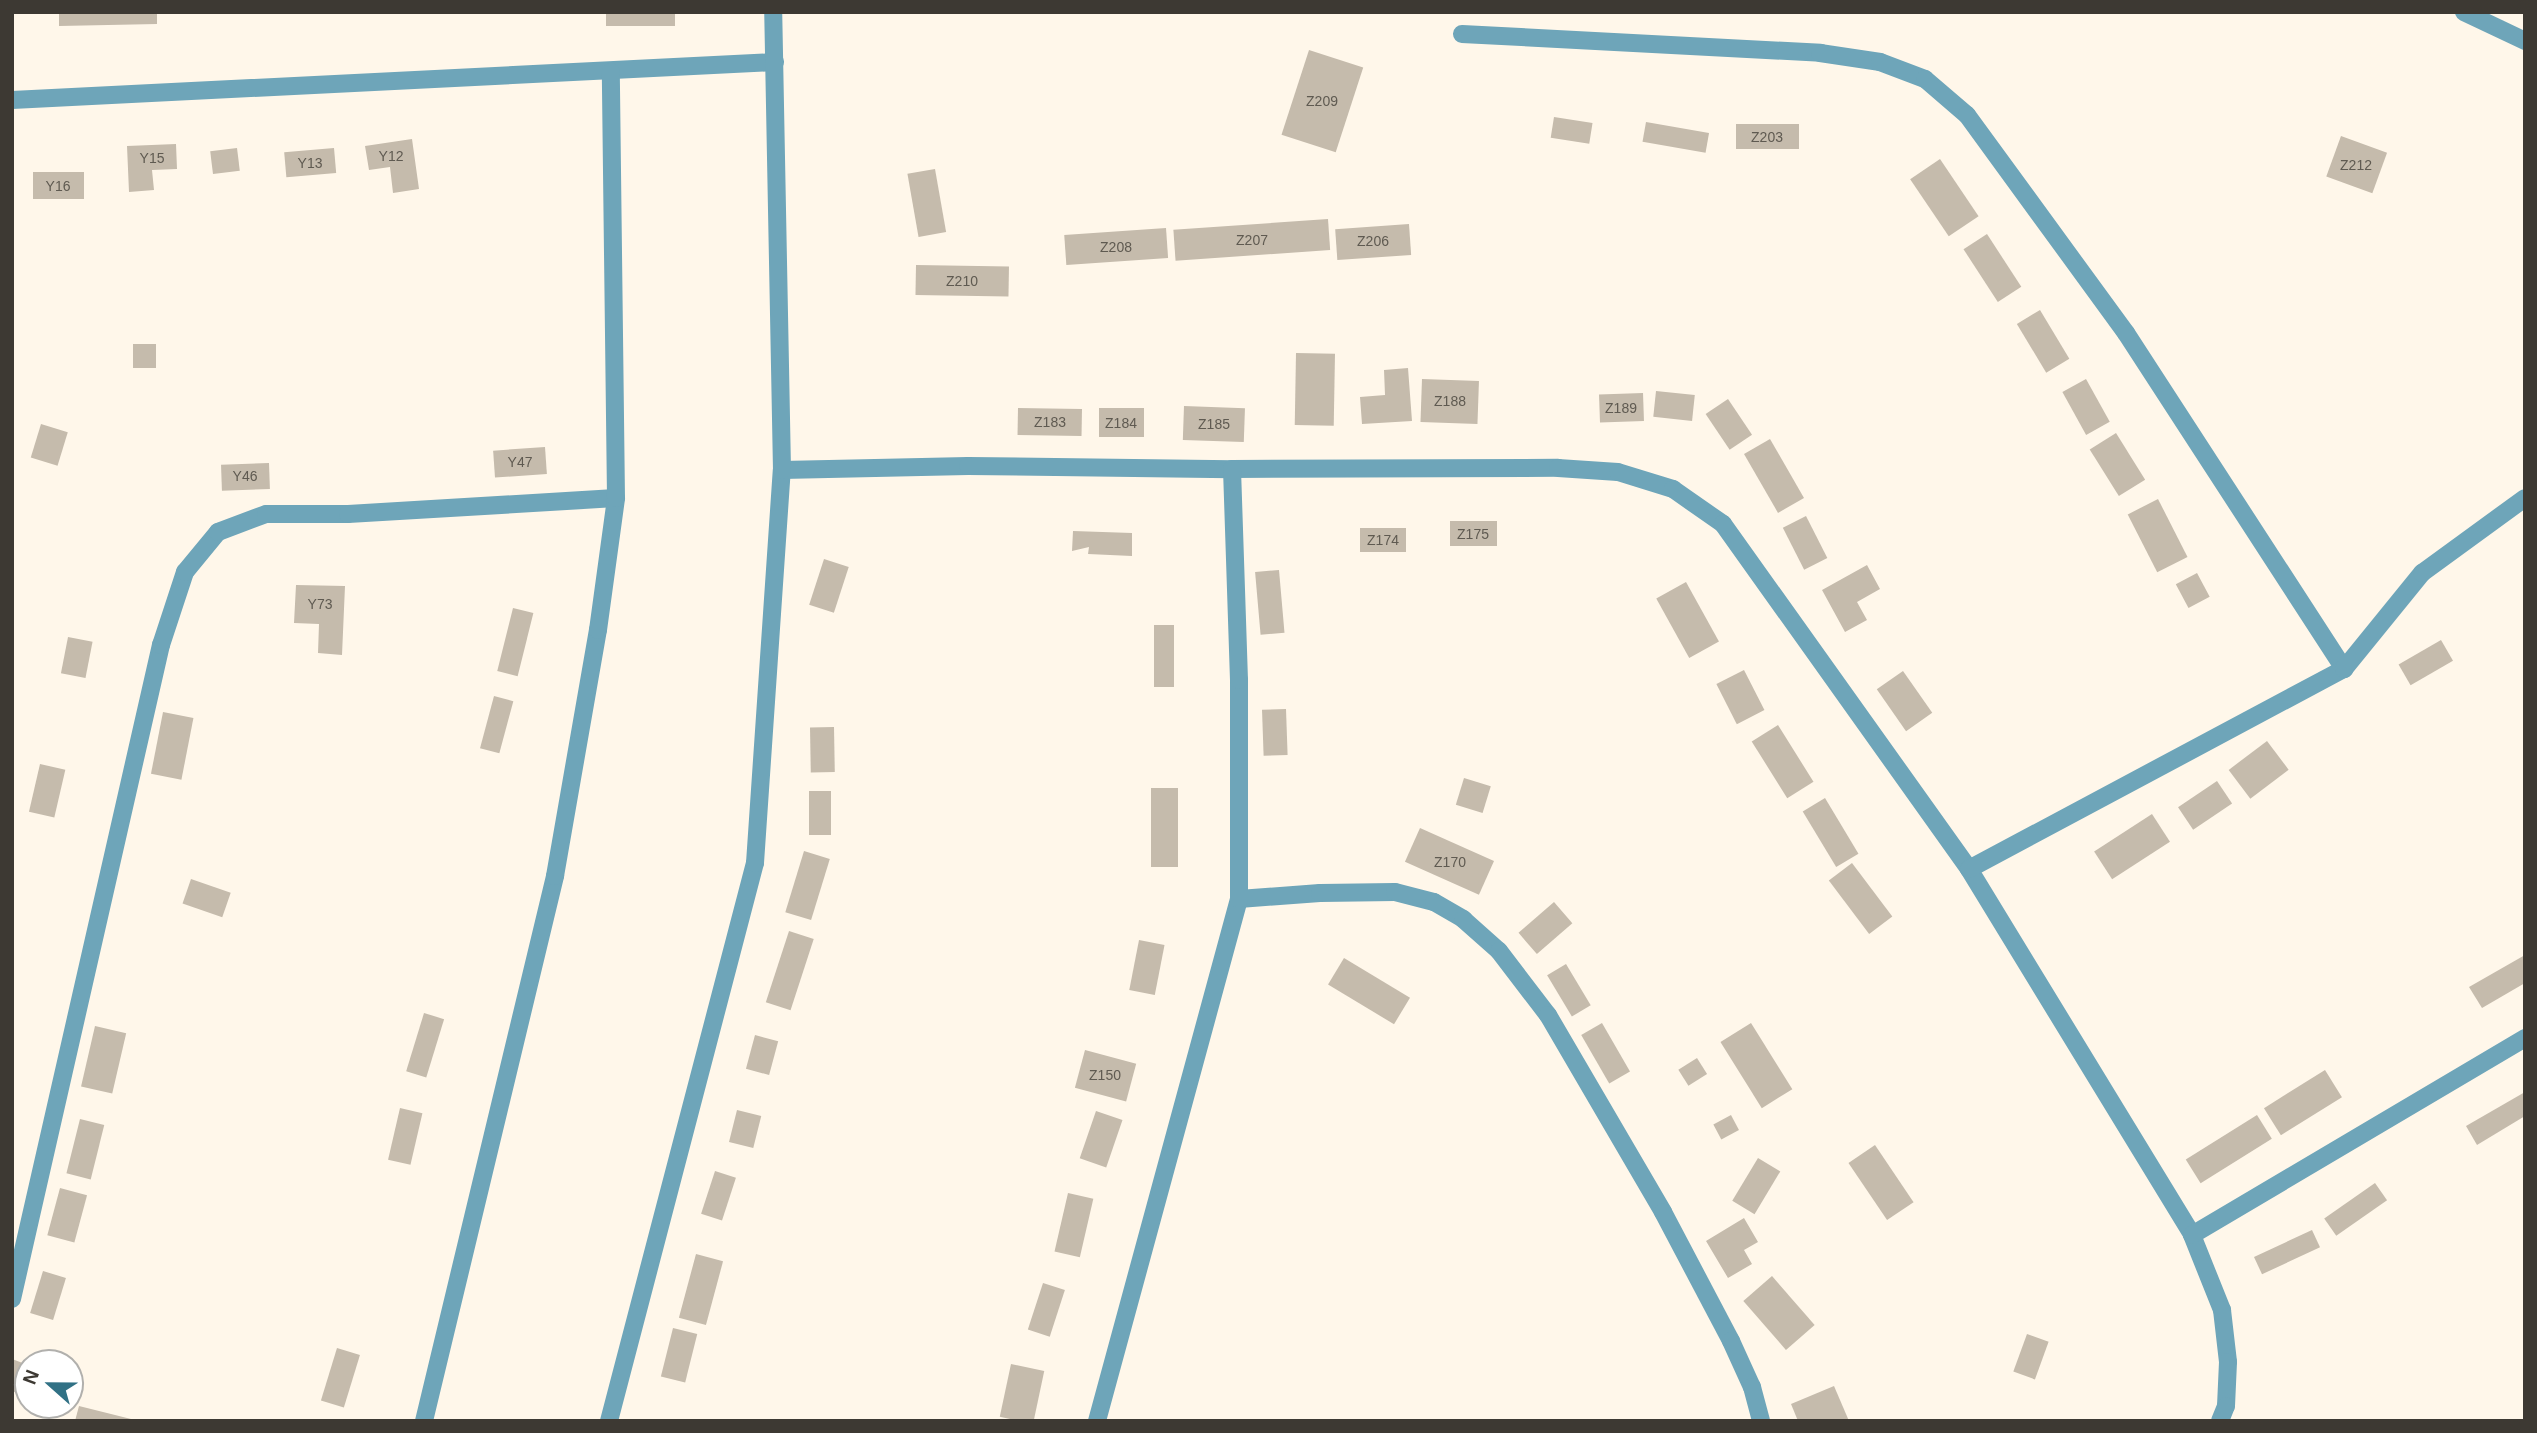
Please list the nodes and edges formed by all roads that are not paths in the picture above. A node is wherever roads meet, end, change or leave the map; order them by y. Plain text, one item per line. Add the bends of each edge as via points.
1 (773, 12) edge
2 (2464, 12) edge
3 (1462, 34) dead end
4 (2525, 41) edge
5 (775, 62) junction
6 (611, 72) junction
7 (12, 100) edge
8 (1232, 469) junction
9 (782, 470) junction
10 (616, 498) junction
11 (2525, 498) edge
12 (2344, 669) junction
13 (1969, 869) junction
14 (1239, 899) junction
15 (2525, 1038) edge
16 (2192, 1235) junction
17 (12, 1299) edge
18 (424, 1421) edge
19 (609, 1421) edge
20 (1097, 1421) edge
21 (1761, 1421) edge
22 (2220, 1421) edge

1 - 5 street
2 - 4 street
3 - 12 street via 1820,53 1880,62 1925,79 1967,115 2087,279
5 - 6 street
5 - 9 street
6 - 7 street
6 - 10 street
8 - 9 street via 968,466
8 - 13 street via 1558,468 1618,472 1673,488 1723,524
8 - 14 street via 1239,680
9 - 19 street via 755,863
10 - 17 street via 348,514 266,514 218,532 185,572 161,645
10 - 18 street via 555,876
11 - 12 street via 2422,573
12 - 13 street
13 - 16 street
14 - 20 street
14 - 21 street via 1395,892 1434,902 1463,919 1499,951 1548,1015 1662,1212 1731,1341 1752,1387
15 - 16 street
16 - 22 street via 2222,1310 2228,1362 2226,1406

